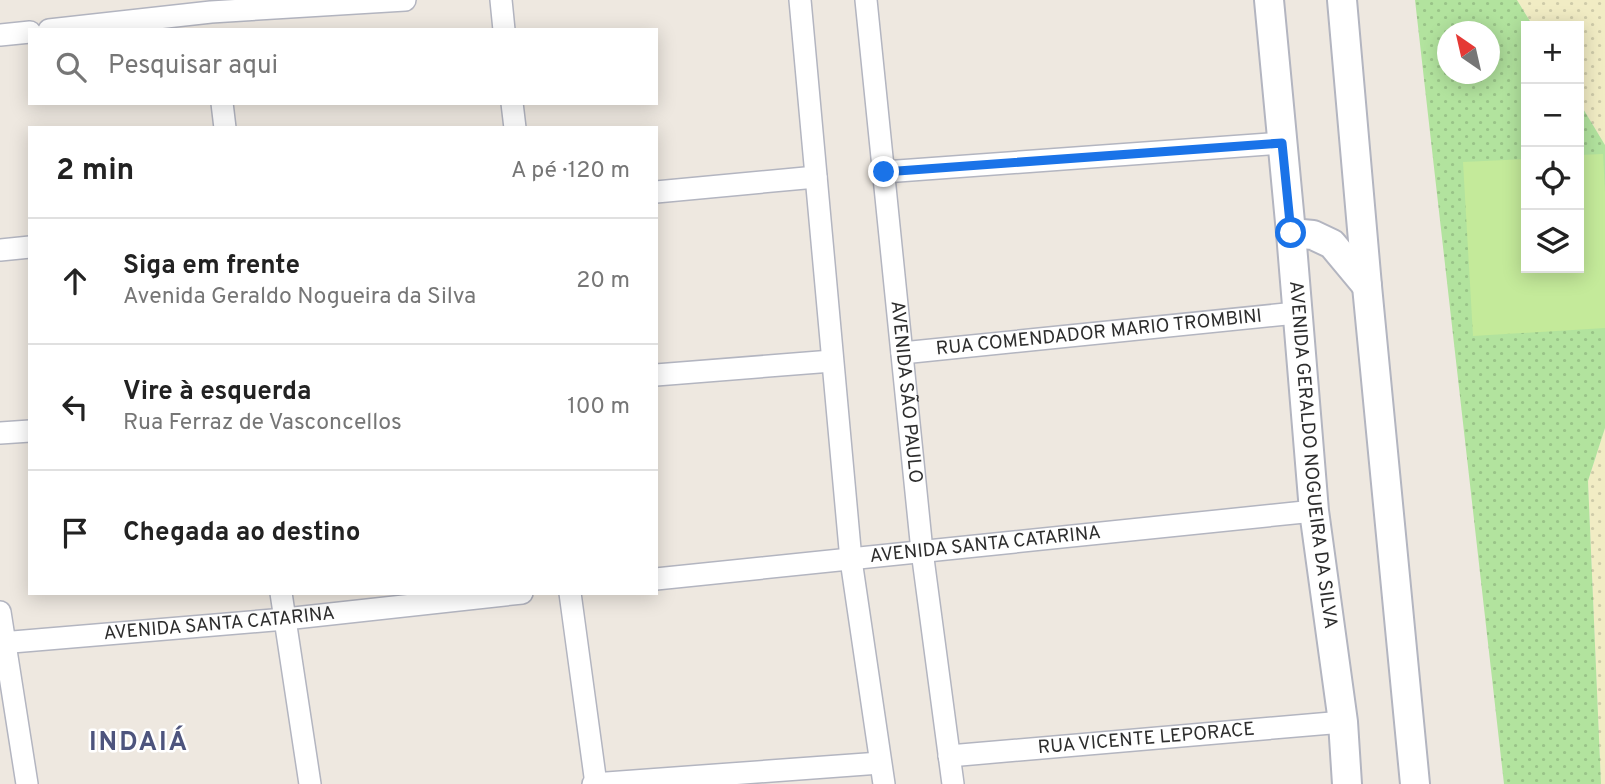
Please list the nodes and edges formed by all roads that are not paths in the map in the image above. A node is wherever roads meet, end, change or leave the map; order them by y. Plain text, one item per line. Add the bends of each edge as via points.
1 (405, 0) edge
2 (501, 0) edge
3 (800, 0) edge
4 (866, 0) edge
5 (1269, 0) edge
6 (1342, 0) edge
7 (212, 14) edge
8 (69, 28) edge
9 (504, 28) edge
10 (28, 32) edge
11 (0, 35) edge
12 (222, 105) edge
13 (512, 105) edge
14 (225, 126) edge
15 (515, 126) edge
16 (1282, 143) junction
17 (884, 172) junction
18 (816, 177) junction
19 (658, 192) edge
20 (1291, 233) junction
21 (28, 247) edge
22 (0, 250) edge
23 (1367, 286) junction
24 (1296, 313) junction
25 (902, 353) junction
26 (832, 361) junction
27 (658, 374) edge
28 (28, 431) edge
29 (0, 433) edge
30 (1314, 511) junction
31 (922, 551) junction
32 (850, 560) junction
33 (658, 579) edge
34 (281, 595) edge
35 (505, 595) edge
36 (570, 595) edge
37 (0, 612) edge
38 (285, 619) junction
39 (2, 642) edge
40 (1343, 722) junction
41 (949, 756) junction
42 (882, 774) edge
43 (27, 784) edge
44 (310, 784) edge
45 (595, 784) edge
46 (953, 784) edge
47 (1348, 784) edge
48 (1415, 784) edge

1 - 7 street
2 - 9 street
3 - 18 street
4 - 17 street, AVENIDA SÃO PAULO
5 - 16 main road, AVENIDA GERALDO NOGUEIRA DA SILVA
6 - 23 main road
7 - 8 street
10 - 11 street
12 - 14 street
13 - 15 street
16 - 17 street
16 - 20 main road, AVENIDA GERALDO NOGUEIRA DA SILVA
17 - 25 street, AVENIDA SÃO PAULO
18 - 19 street
18 - 26 street
20 - 23 main road via 1313,235 1332,244
20 - 24 main road, AVENIDA GERALDO NOGUEIRA DA SILVA
21 - 22 street
23 - 48 main road
24 - 25 street, RUA COMENDADOR MARIO TROMBINI
24 - 30 main road, AVENIDA GERALDO NOGUEIRA DA SILVA
25 - 31 street, AVENIDA SÃO PAULO
26 - 27 street
26 - 32 street
28 - 29 street
30 - 31 street, AVENIDA SANTA CATARINA
30 - 40 main road, AVENIDA GERALDO NOGUEIRA DA SILVA
31 - 32 street, AVENIDA SANTA CATARINA
31 - 41 street, AVENIDA SÃO PAULO
32 - 33 street, AVENIDA SANTA CATARINA
32 - 42 street
34 - 38 street
35 - 38 street, AVENIDA SANTA CATARINA
36 - 45 street
37 - 39 street
38 - 39 street, AVENIDA SANTA CATARINA
38 - 44 street
39 - 43 street
40 - 41 street, RUA VICENTE LEPORACE
40 - 47 main road, AVENIDA GERALDO NOGUEIRA DA SILVA
41 - 46 street, AVENIDA SÃO PAULO
42 - 45 street

